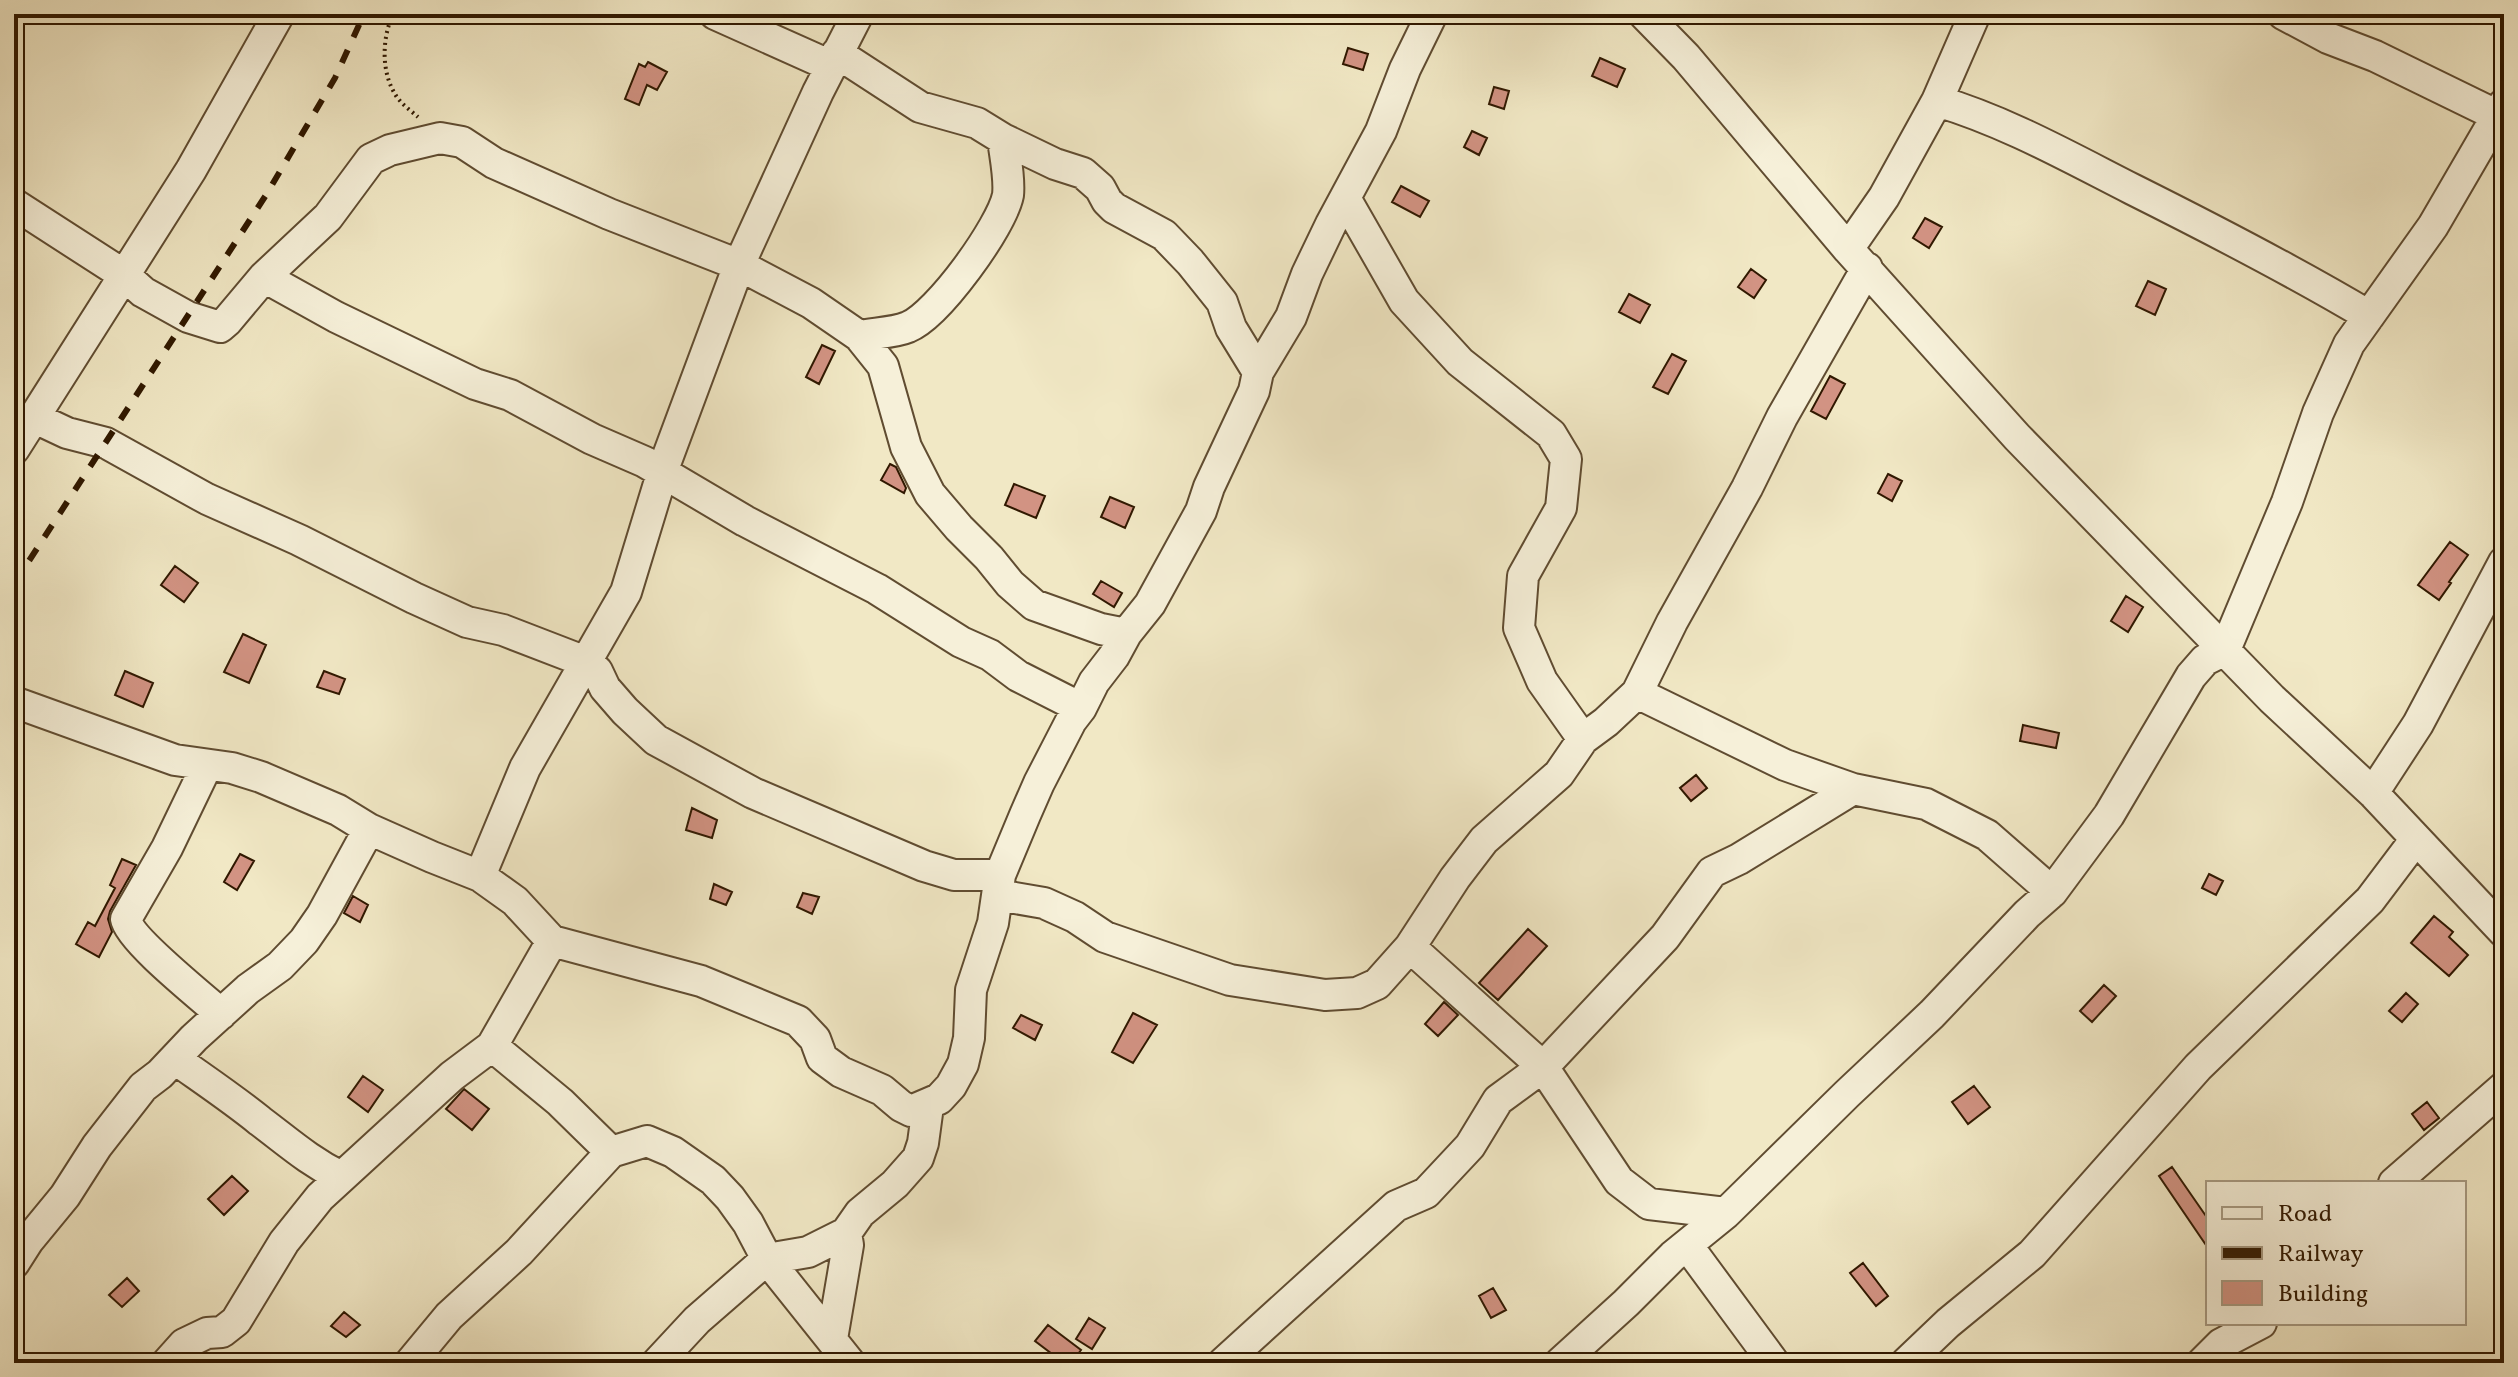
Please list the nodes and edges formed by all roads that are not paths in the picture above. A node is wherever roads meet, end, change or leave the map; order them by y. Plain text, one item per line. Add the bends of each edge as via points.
1 (279, 14) edge
2 (715, 14) edge
3 (858, 14) edge
4 (1432, 14) edge
5 (1644, 14) edge
6 (1975, 14) edge
7 (2283, 14) edge
8 (834, 59) junction
9 (1937, 101) junction
10 (2501, 110) edge
11 (1003, 139) junction
12 (1345, 198) junction
13 (14, 204) edge
14 (1858, 258) junction
15 (739, 265) junction
16 (124, 275) junction
17 (264, 277) junction
18 (2369, 316) junction
19 (859, 336) junction
20 (1258, 372) junction
21 (33, 417) junction
22 (14, 449) edge
23 (663, 472) junction
24 (2504, 562) edge
25 (1126, 634) junction
26 (2225, 650) junction
27 (586, 662) junction
28 (1637, 693) junction
29 (14, 702) edge
30 (1081, 708) junction
31 (1583, 739) junction
32 (207, 765) junction
33 (1853, 789) junction
34 (2373, 793) junction
35 (369, 829) junction
36 (2416, 839) junction
37 (480, 876) junction
38 (999, 885) junction
39 (2052, 892) junction
40 (2504, 932) edge
41 (552, 941) junction
42 (1410, 947) junction
43 (221, 1014) junction
44 (492, 1046) junction
45 (175, 1059) junction
46 (1543, 1067) junction
47 (2504, 1087) edge
48 (928, 1106) junction
49 (611, 1152) junction
50 (341, 1177) junction
51 (2396, 1181) edge
52 (1726, 1213) junction
53 (846, 1233) junction
54 (1687, 1245) junction
55 (767, 1259) junction
56 (14, 1263) edge
57 (2257, 1325) edge
58 (841, 1351) edge
59 (167, 1363) edge
60 (410, 1363) edge
61 (657, 1363) edge
62 (1223, 1363) edge
63 (1560, 1363) edge
64 (1774, 1363) edge
65 (1906, 1363) edge
66 (2202, 1363) edge

1 - 16 street
2 - 8 street
3 - 8 street
4 - 12 street
5 - 14 street
6 - 9 street
7 - 10 street
8 - 11 street via 920,107 977,123
8 - 15 street
9 - 14 street via 1884,197
9 - 18 street via 2041,143 2314,282
10 - 18 street via 2433,226
11 - 19 street via 1008,193 999,218 957,282 909,327
11 - 20 street via 1083,173 1114,208 1164,235 1222,302
12 - 20 street via 1291,317
12 - 31 street via 1404,301 1460,362 1551,434 1566,459 1561,508 1523,576 1519,628 1542,681
13 - 16 street
14 - 26 street via 2017,437
14 - 28 street via 1747,488
15 - 17 street via 494,163 462,142 440,138 371,159 328,217
15 - 19 street
15 - 23 street
16 - 17 street via 188,317 220,327
16 - 21 street
17 - 23 street via 336,317 475,384 510,395
18 - 26 street via 2349,344 2318,413
19 - 25 street via 883,366 906,447 930,494 959,528 1034,605
20 - 25 street via 1201,511 1150,604
21 - 22 street
21 - 27 street via 106,443 207,499 467,622
23 - 27 street via 626,592
23 - 30 street
24 - 34 street via 2418,724
25 - 30 street
26 - 34 street
26 - 39 street via 2205,660 2191,676 2109,815
27 - 37 street via 525,768
27 - 38 street via 656,740 753,793 924,866
28 - 31 street
28 - 33 street via 1785,765
29 - 32 street via 175,760
30 - 38 street via 1039,783
31 - 42 street via 1559,774 1484,840
32 - 35 street via 261,777
32 - 43 street via 126,919 140,941
33 - 39 street via 1926,804 1987,835
33 - 46 street via 1712,872 1665,937
34 - 36 street
35 - 37 street
35 - 43 street via 304,941
36 - 40 street
36 - 65 street via 2370,900 2198,1067 2032,1254
37 - 41 street via 515,901
38 - 42 street via 1075,917 1105,937 1230,980 1325,995 1357,993 1377,984
38 - 48 street via 971,990 963,1064 951,1086
39 - 52 street
41 - 44 street
41 - 48 street via 701,981 769,1008 798,1021 815,1039 822,1058 841,1072 882,1090 911,1111
42 - 46 street
43 - 45 street
44 - 49 street
44 - 50 street
45 - 50 street via 316,1165
45 - 56 street via 143,1087
46 - 52 street via 1619,1181 1649,1204
46 - 62 street via 1498,1100 1470,1146 1426,1193 1396,1206
47 - 51 street
48 - 53 street via 918,1158
49 - 55 street via 647,1141 673,1152 713,1180 748,1223
49 - 60 street via 519,1252 449,1316
50 - 59 street via 284,1242 236,1321 222,1332 184,1344
52 - 54 street
53 - 55 street via 808,1252
53 - 58 street
54 - 63 street
54 - 64 street
55 - 58 street
55 - 61 street
57 - 66 street via 2221,1344

